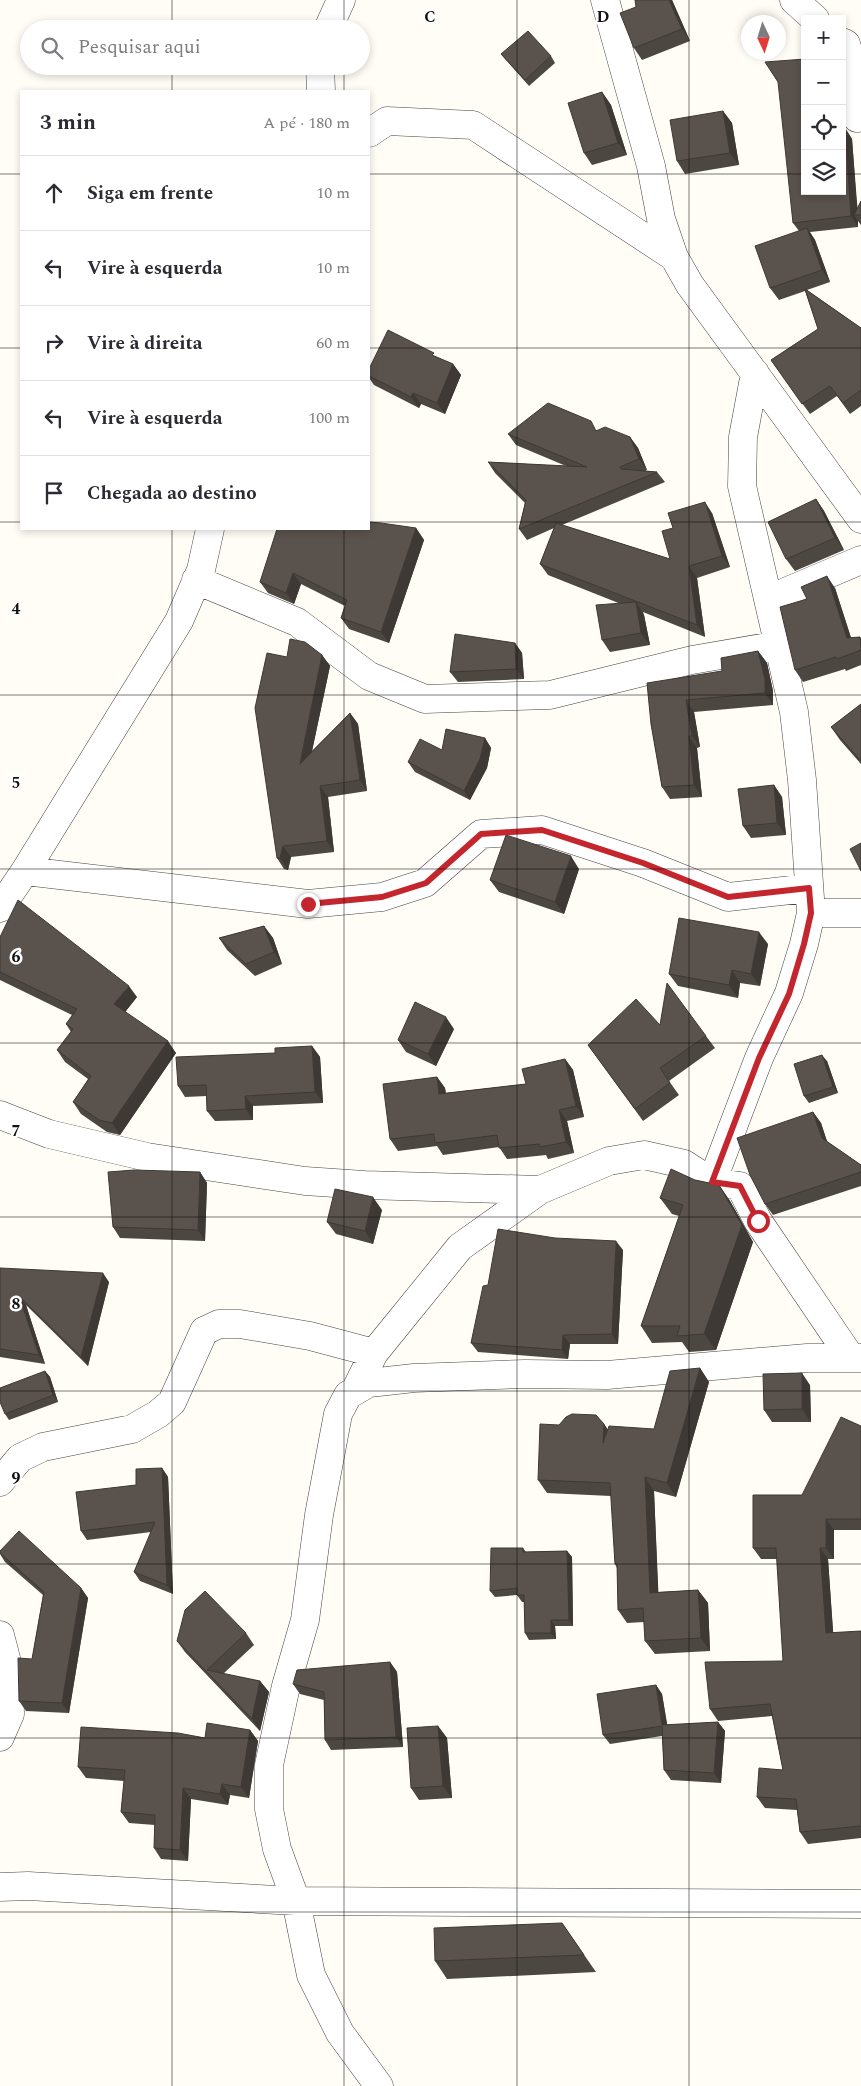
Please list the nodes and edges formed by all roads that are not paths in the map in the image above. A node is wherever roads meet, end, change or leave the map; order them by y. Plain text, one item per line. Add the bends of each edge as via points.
1 (341, 0) edge
2 (604, 0) edge
3 (794, 0) edge
4 (811, 15) edge
5 (332, 20) edge
6 (846, 44) edge
7 (320, 75) edge
8 (320, 90) edge
9 (857, 118) dead end
10 (370, 132) edge
11 (674, 257) junction
12 (755, 373) junction
13 (861, 518) edge
14 (210, 530) edge
15 (861, 560) edge
16 (196, 580) junction
17 (769, 599) junction
18 (779, 645) junction
19 (25, 870) junction
20 (810, 900) junction
21 (0, 908) edge
22 (861, 913) edge
23 (0, 1115) edge
24 (712, 1182) junction
25 (540, 1190) junction
26 (374, 1353) junction
27 (856, 1358) edge
28 (356, 1389) junction
29 (0, 1482) edge
30 (0, 1635) edge
31 (0, 1737) edge
32 (0, 1887) edge
33 (296, 1901) junction
34 (861, 1904) edge
35 (379, 2086) edge

1 - 5 street
2 - 11 street via 651,166 661,219
3 - 4 street
6 - 9 street via 860,89
7 - 8 street
10 - 11 street via 386,121 473,125
11 - 12 street via 690,285
12 - 13 street
12 - 17 street via 743,437 742,486
14 - 16 street
15 - 17 street
16 - 18 street via 297,622 370,676 425,698 550,695 692,660
16 - 19 street via 179,620
17 - 18 street
18 - 20 street via 798,741
19 - 20 street via 308,904 382,897 426,883 481,834 542,830 643,863 728,897
19 - 21 street
20 - 22 street
20 - 24 street via 804,944 789,994 759,1058
23 - 25 street via 49,1134 147,1157 305,1181
24 - 25 street via 684,1164 644,1156 609,1161
24 - 27 street via 740,1186 758,1221
25 - 26 street via 460,1247
26 - 28 street
26 - 29 street via 302,1334 240,1324 219,1324 204,1331 172,1402 158,1414 132,1429 43,1447 20,1458
27 - 28 street via 808,1358 607,1375 414,1378 369,1383
28 - 33 street via 348,1395 338,1414 319,1516 305,1620 286,1686 270,1765 271,1817 278,1850
30 - 31 street via 9,1670 10,1714
32 - 33 street
33 - 34 street
33 - 35 street via 311,1975 340,2033

